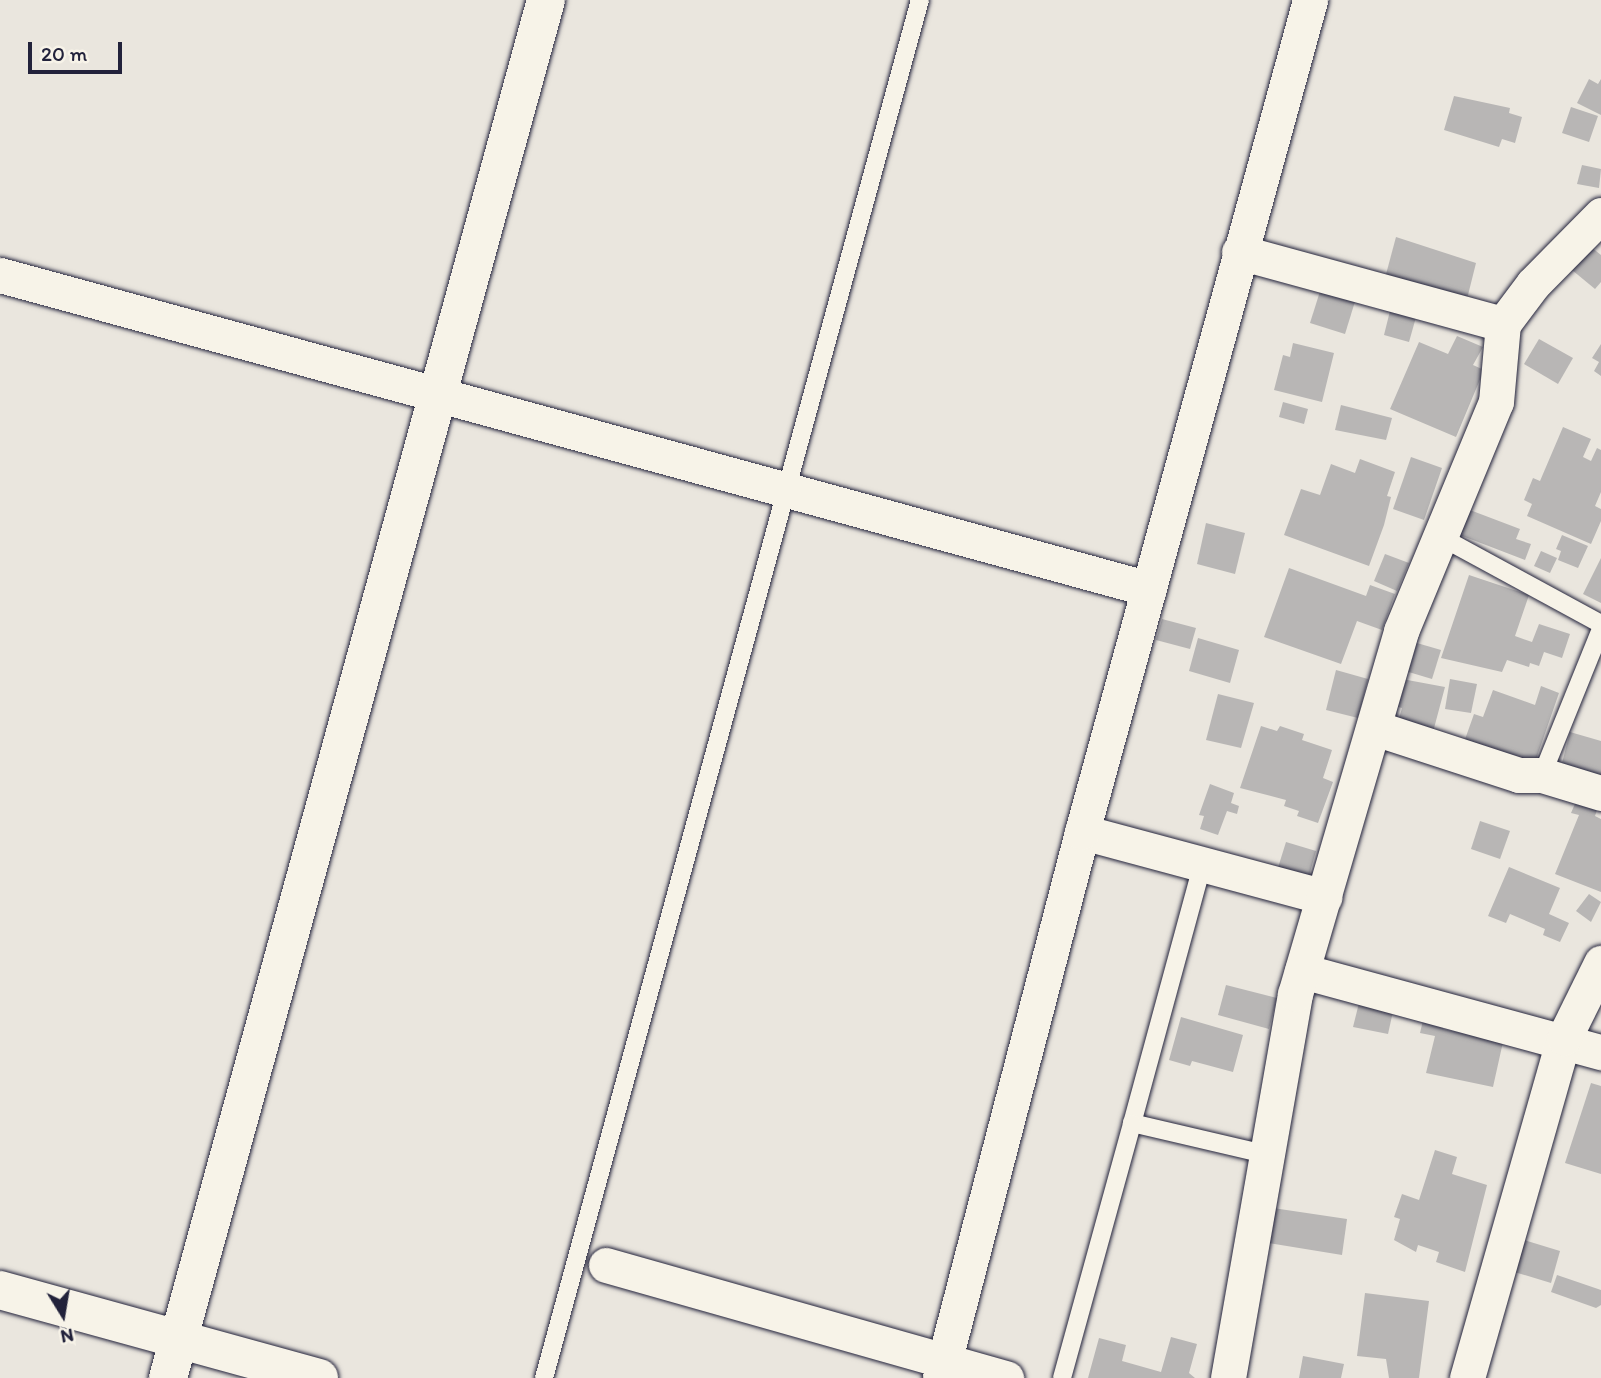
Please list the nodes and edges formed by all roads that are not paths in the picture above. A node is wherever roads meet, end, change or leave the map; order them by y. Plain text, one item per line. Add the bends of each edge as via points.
1 (546, 0) edge
2 (920, 0) edge
3 (1310, 0) edge
4 (1601, 215) edge
5 (1239, 252) junction
6 (0, 275) edge
7 (1503, 324) junction
8 (440, 395) junction
9 (788, 490) junction
10 (1438, 536) junction
11 (1149, 589) junction
12 (1601, 627) edge
13 (1375, 728) junction
14 (1542, 775) junction
15 (1601, 793) edge
16 (1082, 832) junction
17 (1202, 866) junction
18 (1324, 897) junction
19 (1601, 963) edge
20 (1302, 971) junction
21 (1564, 1038) junction
22 (1601, 1052) edge
23 (1132, 1123) junction
24 (1264, 1154) junction
25 (606, 1265) dead end
26 (0, 1290) edge
27 (177, 1340) junction
28 (942, 1370) edge
29 (168, 1378) edge
30 (318, 1378) edge
31 (544, 1378) edge
32 (1006, 1378) edge
33 (1062, 1378) edge
34 (1228, 1378) edge
35 (1467, 1378) edge

1 - 8 street
2 - 9 lane
3 - 5 street
4 - 7 street via 1533,284
5 - 7 street
5 - 11 street
6 - 8 street
7 - 10 street via 1496,402
8 - 9 street
8 - 27 street
9 - 11 street
9 - 31 lane
10 - 12 lane
10 - 13 street via 1401,631
11 - 16 street
12 - 14 lane
13 - 14 street via 1519,775
13 - 18 street
14 - 15 street
16 - 17 street
16 - 28 street
17 - 18 street
17 - 23 lane
18 - 20 street
19 - 21 street
20 - 21 street
20 - 24 street
21 - 22 street
21 - 35 street
23 - 24 lane
23 - 33 lane
24 - 34 street
25 - 28 street
26 - 27 street
27 - 29 street
27 - 30 street
28 - 32 street

